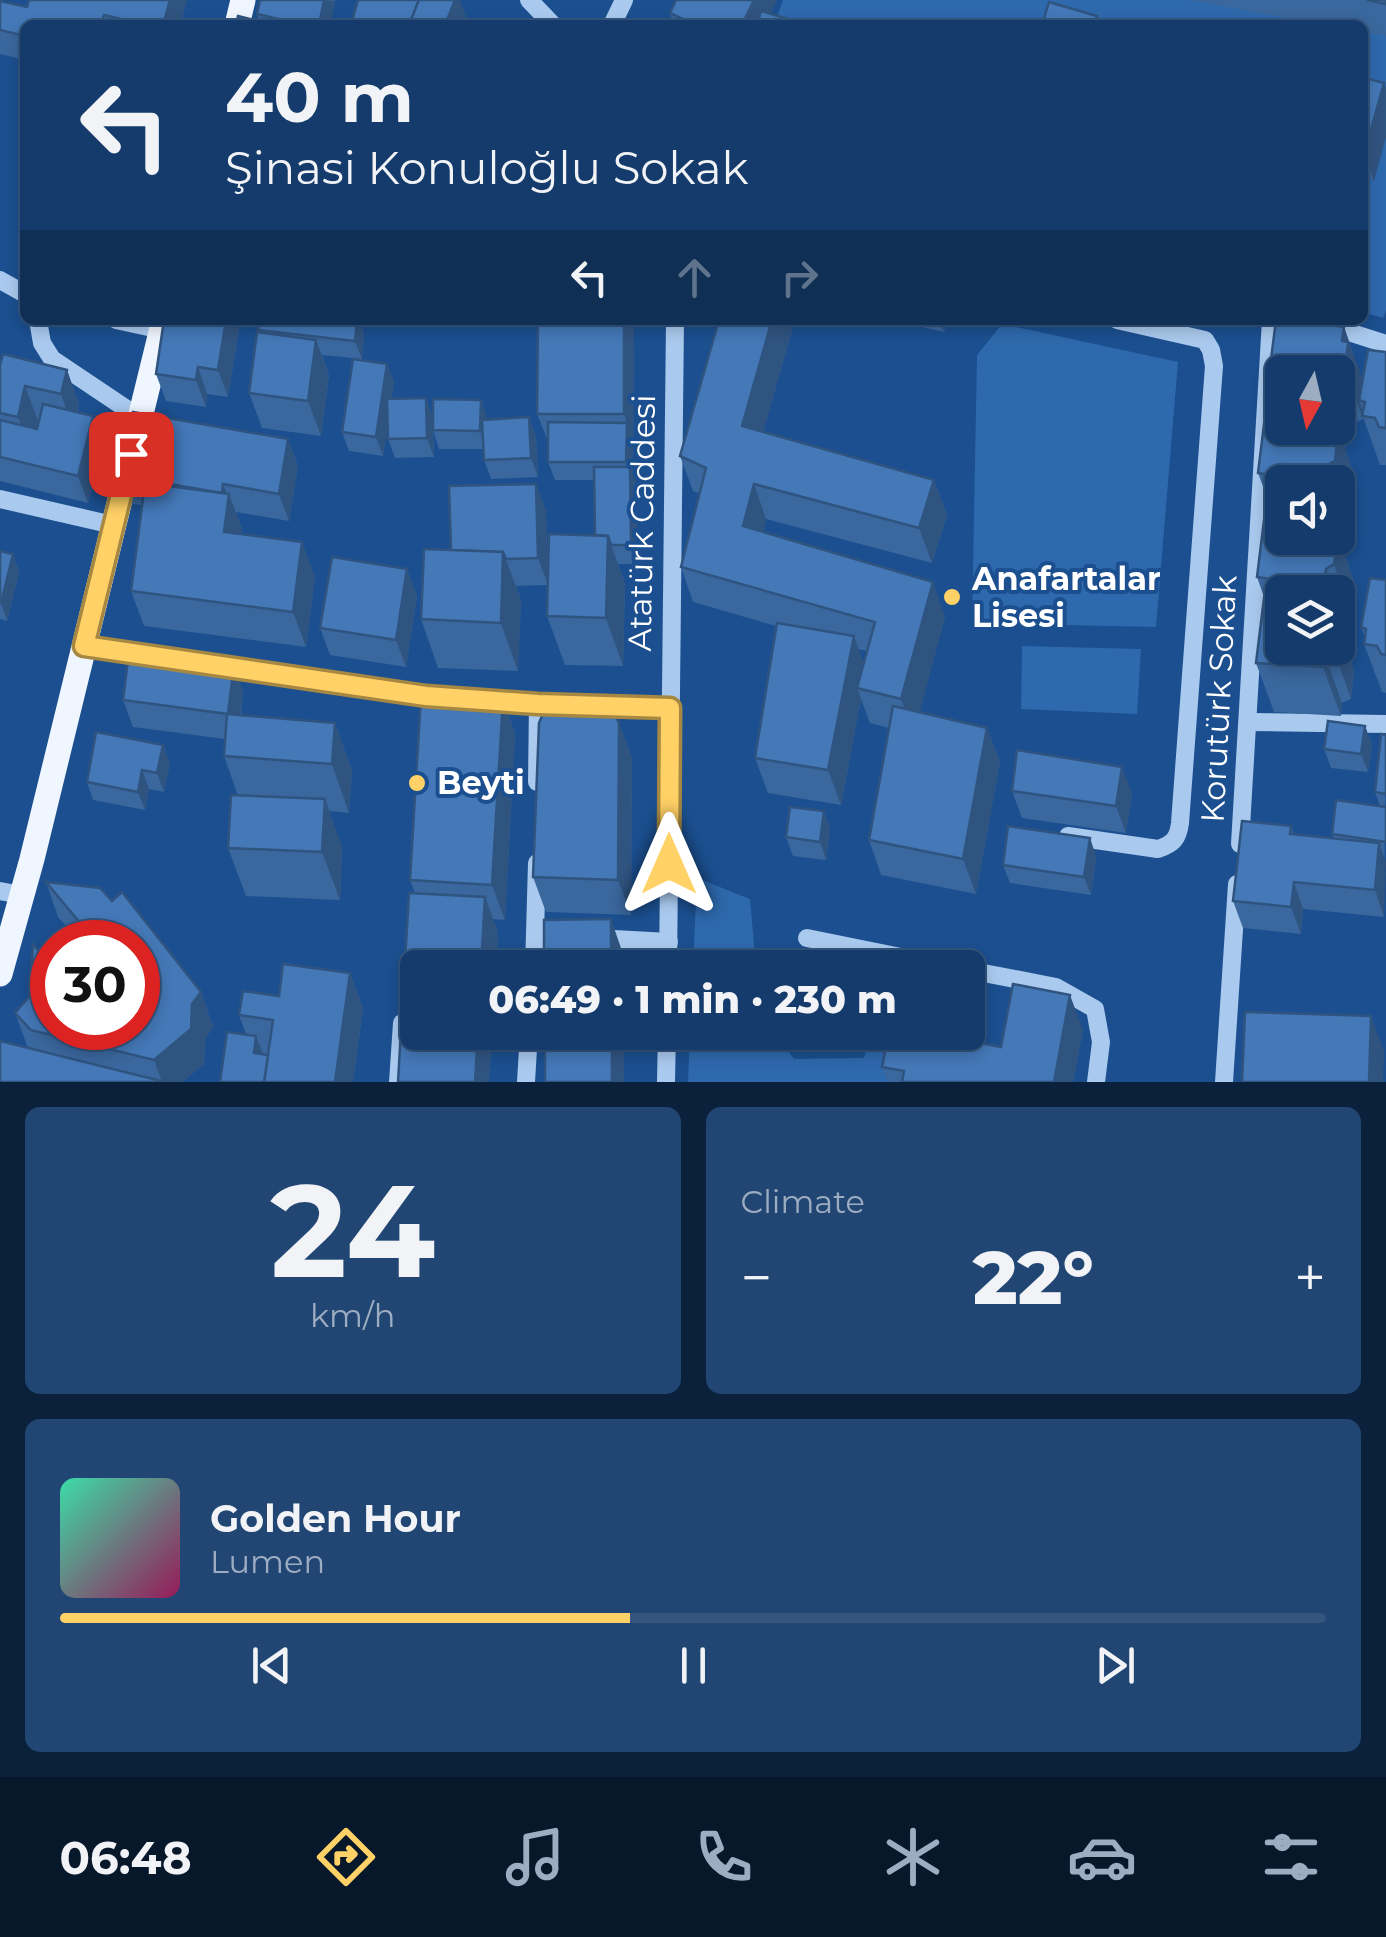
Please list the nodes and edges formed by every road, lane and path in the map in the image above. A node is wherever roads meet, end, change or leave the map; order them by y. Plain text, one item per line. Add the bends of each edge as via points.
1 (530, 0) edge
2 (548, 20) edge
3 (39, 325) edge
4 (163, 325) edge
5 (675, 325) edge
6 (1139, 325) edge
7 (1270, 325) edge
8 (1325, 325) edge
9 (1386, 344) edge
10 (140, 418) junction
11 (0, 500) edge
12 (114, 525) junction
13 (84, 646) junction
14 (538, 704) junction
15 (670, 708) junction
16 (1249, 722) junction
17 (1386, 724) edge
18 (537, 801) edge
19 (1050, 834) edge
20 (537, 839) edge
21 (11, 893) edge
22 (555, 936) junction
23 (807, 938) dead end
24 (669, 942) junction
25 (546, 950) edge
26 (669, 950) edge
27 (866, 950) edge
28 (985, 973) edge
29 (0, 974) edge
30 (400, 1050) edge
31 (529, 1050) edge
32 (667, 1050) edge
33 (398, 1082) edge
34 (526, 1082) edge
35 (666, 1082) edge
36 (1096, 1082) edge
37 (1224, 1082) edge

1 - 2 street
3 - 10 street via 52,359
4 - 10 main road
5 - 15 street, Atatürk Caddesi
6 - 19 street via 1205,340 1214,366 1178,835 1158,849
7 - 16 street, Korutürk Sokak
8 - 9 street
10 - 12 main road
11 - 12 street
12 - 13 main road
13 - 14 street via 426,705
13 - 21 main road
14 - 15 street
14 - 18 street
15 - 24 street, Atatürk Caddesi
16 - 17 street
16 - 37 street, Korutürk Sokak
20 - 22 street
21 - 29 main road
22 - 24 street
22 - 25 street
23 - 27 street
24 - 26 street, Atatürk Caddesi
28 - 36 street via 1056,988 1095,1010 1101,1042
30 - 33 street
31 - 34 street
32 - 35 street

